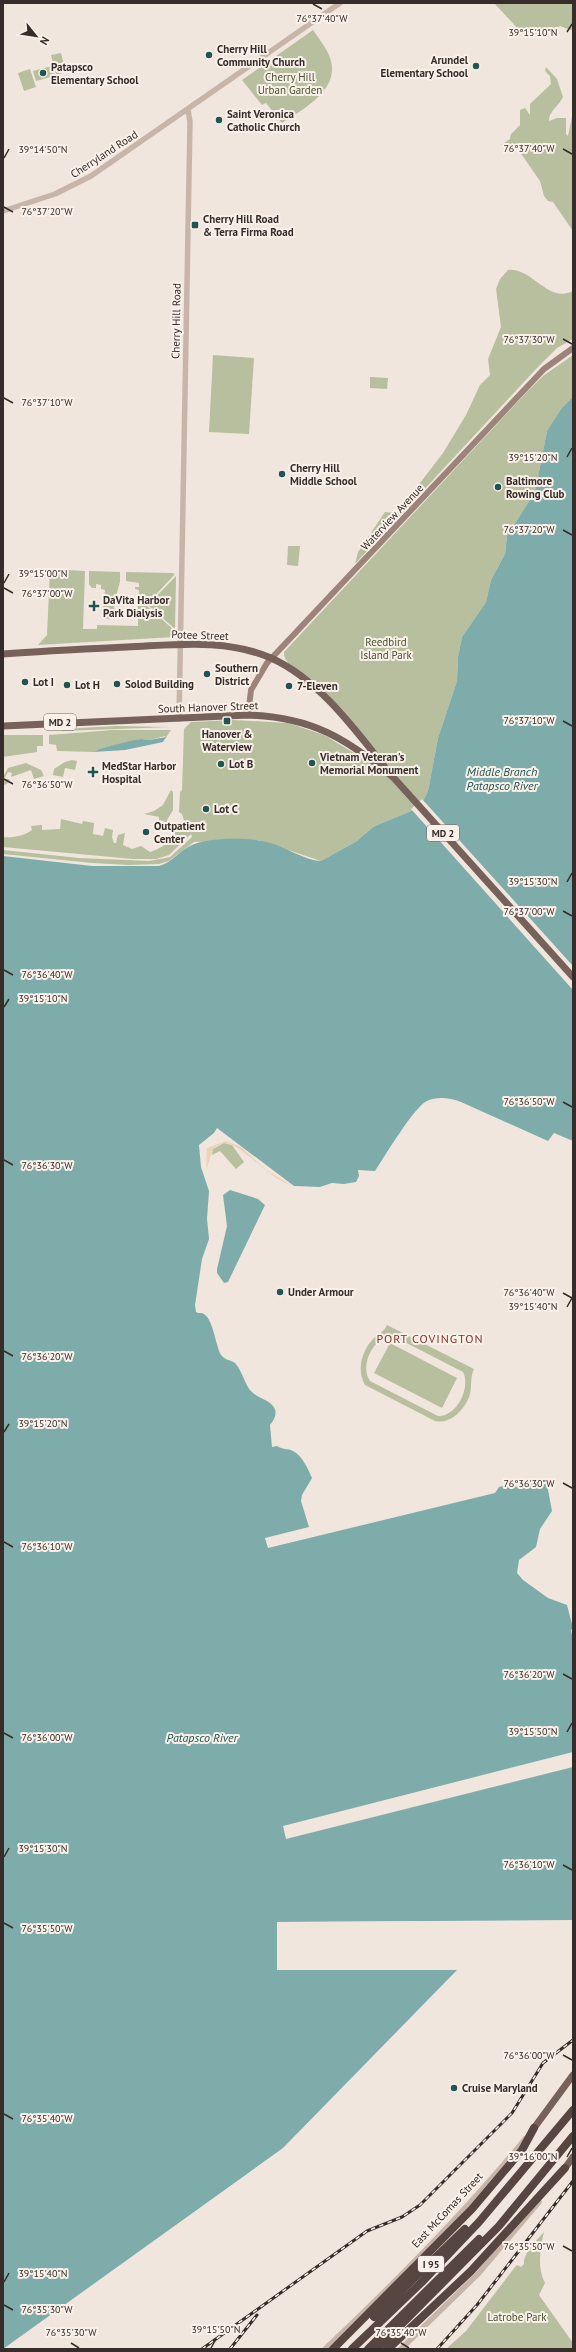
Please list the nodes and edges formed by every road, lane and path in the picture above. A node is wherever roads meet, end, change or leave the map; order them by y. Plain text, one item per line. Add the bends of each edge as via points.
1 (340, 3) edge
2 (188, 110) junction
3 (3, 211) edge
4 (573, 348) edge
5 (180, 644) junction
6 (3, 654) edge
7 (271, 658) junction
8 (248, 715) junction
9 (179, 719) junction
10 (3, 726) edge
11 (392, 777) junction
12 (573, 977) edge
13 (572, 2078) edge
14 (573, 2110) edge
15 (534, 2128) junction
16 (573, 2136) edge
17 (573, 2157) edge
18 (565, 2168) junction
19 (518, 2174) junction
20 (531, 2185) junction
21 (324, 2349) edge
22 (333, 2349) edge
23 (339, 2349) edge
24 (352, 2349) edge
25 (368, 2349) edge
26 (377, 2349) edge
27 (388, 2349) edge
28 (401, 2349) edge

1 - 2 street
2 - 3 street, Cherryland Road via 79,183 55,194
2 - 5 street, Cherry Hill Road via 190,122
4 - 7 main road, Waterview Avenue via 544,369
5 - 6 main road, Potee Street / MD 2
5 - 7 main road, Potee Street / MD 2 via 217,644
5 - 9 street, Cherry Hill Road
7 - 8 main road, Waterview Avenue via 254,685 248,702
7 - 11 main road, Potee Street / MD 2 via 322,694 362,738
8 - 9 main road, South Hanover Street / MD 2
8 - 11 main road, South Hanover Street / MD 2 via 286,718 325,730 363,752
9 - 10 main road, South Hanover Street / MD 2
11 - 12 main road, South Hanover Street / MD 2
13 - 15 main road, East McComas Street
14 - 19 highway, I 95
15 - 21 street, East McComas Street via 459,2215
15 - 22 highway via 522,2150 472,2209
16 - 20 highway, I 95
17 - 18 main road
18 - 27 highway via 471,2271
18 - 28 street via 483,2269
19 - 23 highway, I 95 via 426,2269
19 - 24 highway, I 95 via 494,2206 433,2271
20 - 25 highway, I 95
20 - 26 highway, I 95 via 481,2245

